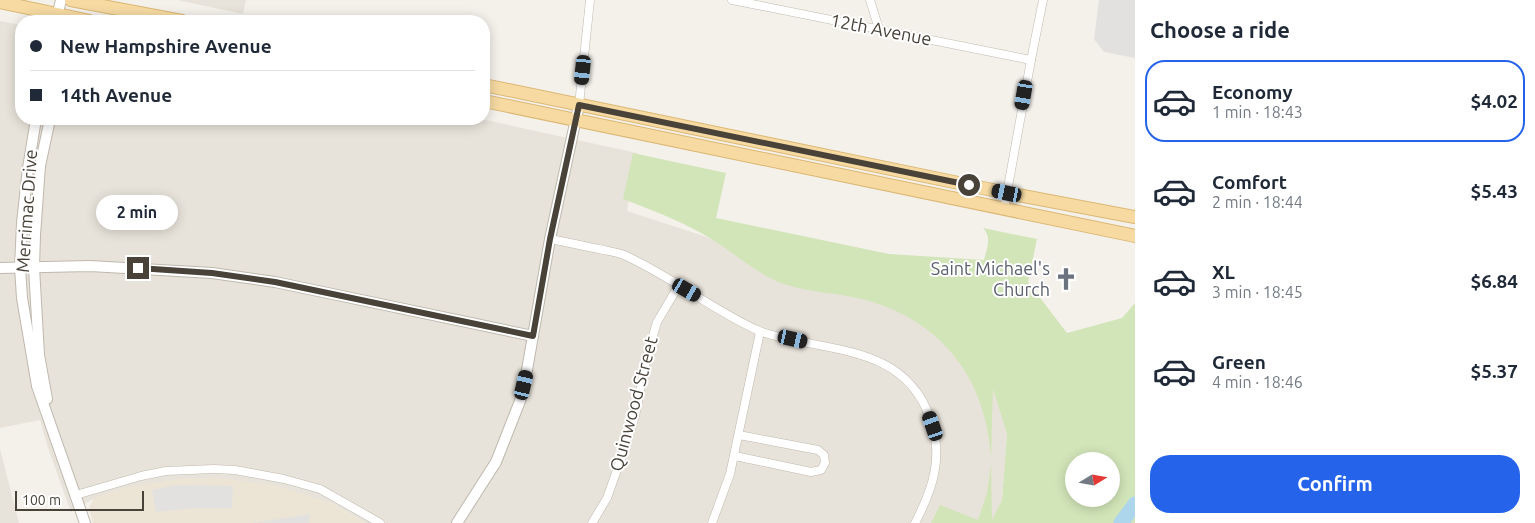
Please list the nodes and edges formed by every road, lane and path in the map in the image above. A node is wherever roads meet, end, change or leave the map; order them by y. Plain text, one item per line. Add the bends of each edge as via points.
1 (60, 0) edge
2 (74, 0) edge
3 (590, 0) edge
4 (732, 0) edge
5 (870, 0) edge
6 (1043, 0) edge
7 (0, 2) edge
8 (46, 15) edge
9 (58, 15) edge
10 (72, 15) edge
11 (151, 15) edge
12 (878, 29) junction
13 (1031, 60) junction
14 (490, 85) edge
15 (490, 102) edge
16 (579, 105) junction
17 (577, 119) junction
18 (35, 125) edge
19 (49, 125) edge
20 (1007, 193) junction
21 (1004, 209) junction
22 (1135, 217) edge
23 (1135, 236) edge
24 (550, 239) junction
25 (20, 267) junction
26 (34, 267) junction
27 (0, 268) edge
28 (679, 285) junction
29 (760, 332) junction
30 (533, 336) junction
31 (50, 419) junction
32 (739, 435) junction
33 (735, 456) junction
34 (76, 496) junction
35 (85, 523) edge
36 (380, 523) edge
37 (457, 523) edge
38 (592, 523) edge
39 (712, 523) edge
40 (915, 523) edge

1 - 9 street
2 - 10 street
2 - 11 main road
3 - 16 street
4 - 12 street, 12th Avenue
5 - 12 street
6 - 13 street
7 - 8 main road
12 - 13 street, 12th Avenue
13 - 20 street
14 - 16 main road
15 - 17 main road
16 - 17 street
16 - 20 main road
17 - 21 main road
17 - 24 street
18 - 25 street, Merrimac Drive via 22,223
19 - 26 street, Merrimac Drive via 40,166
20 - 21 street
20 - 22 main road
21 - 23 main road
24 - 28 street via 623,254
24 - 30 street
25 - 26 street
25 - 27 street
25 - 31 street, Merrimac Drive via 37,386
26 - 30 street via 144,268 221,274 275,282
26 - 31 street, Merrimac Drive via 40,355
28 - 29 street
28 - 38 street, Quinwood Street via 657,322 627,442 606,498
29 - 32 street
29 - 40 street via 882,362 910,383 926,407 937,454 929,495
30 - 37 street via 520,401 507,436 496,462
31 - 34 street, Merrimac Drive
32 - 33 street
32 - 33 street via 818,450 824,455 825,463 821,470 811,472
33 - 39 street
34 - 35 street, Merrimac Drive
34 - 36 street via 166,471 235,470 320,489

